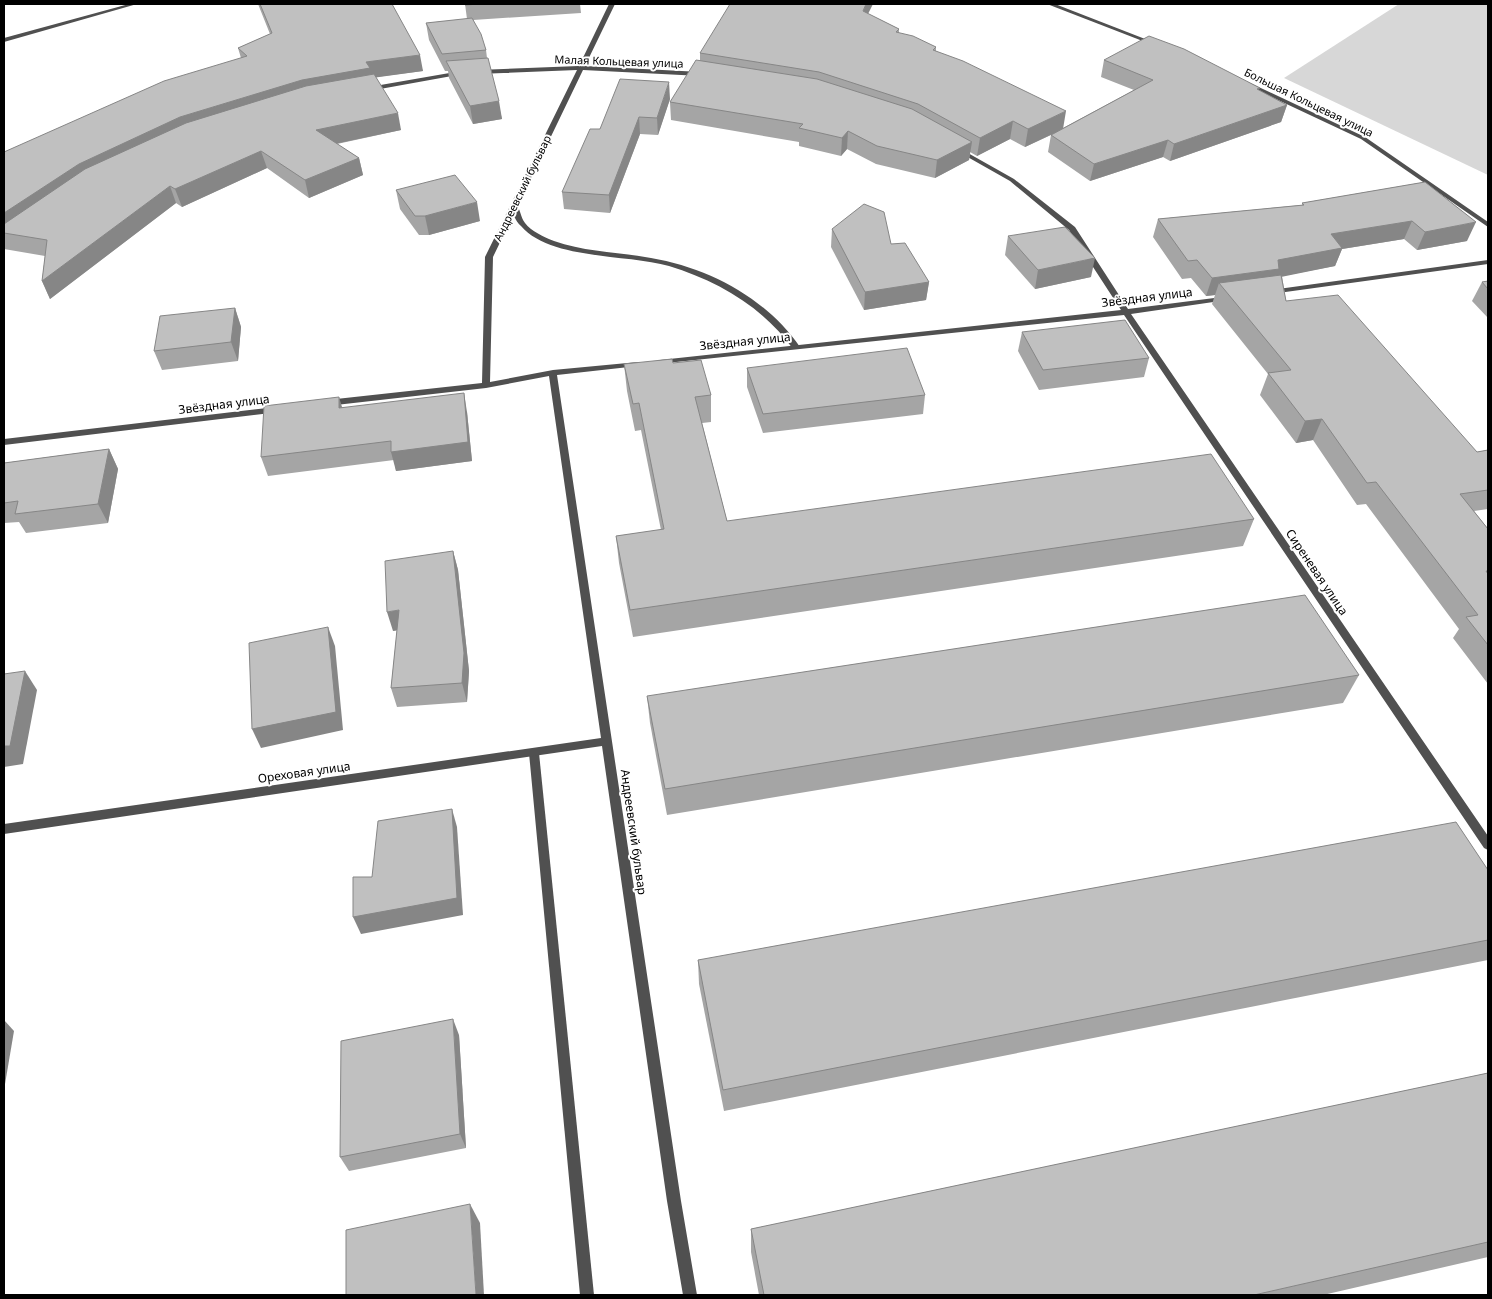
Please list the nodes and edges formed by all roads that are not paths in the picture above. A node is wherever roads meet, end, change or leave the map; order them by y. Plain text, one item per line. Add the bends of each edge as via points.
1 (134, 4) edge
2 (612, 4) edge
3 (1050, 4) edge
4 (4, 40) edge
5 (1162, 48) edge
6 (581, 68) junction
7 (711, 75) edge
8 (1244, 82) edge
9 (359, 91) edge
10 (954, 147) edge
11 (514, 206) junction
12 (1488, 225) edge
13 (1488, 262) edge
14 (1263, 293) edge
15 (1234, 297) edge
16 (1126, 312) junction
17 (796, 347) junction
18 (554, 373) junction
19 (486, 385) junction
20 (318, 404) edge
21 (289, 408) edge
22 (4, 442) edge
23 (607, 741) junction
24 (534, 753) junction
25 (4, 829) edge
26 (1488, 845) edge
27 (587, 1295) edge
28 (690, 1295) edge

1 - 4 street
2 - 6 street, Андреевский бульвар
3 - 5 street
6 - 7 street, Малая Кольцевая улица
6 - 9 street, Малая Кольцевая улица via 457,73
6 - 11 street, Андреевский бульвар
8 - 12 street, Большая Кольцевая улица via 1364,138
10 - 16 street via 1012,180 1072,229
11 - 17 street via 524,226 550,243 652,260 718,282 758,307 787,332
11 - 19 street, Андреевский бульвар via 489,257
13 - 14 street
15 - 16 street, Звёздная улица
16 - 17 street, Звёздная улица
16 - 26 street, Сиреневая улица
17 - 18 street, Звёздная улица
18 - 19 street, Звёздная улица
18 - 23 street, Андреевский бульвар
19 - 20 street, Звёздная улица
21 - 22 street, Звёздная улица
23 - 24 street, Ореховая улица
23 - 28 street, Андреевский бульвар
24 - 25 street, Ореховая улица
24 - 27 street

